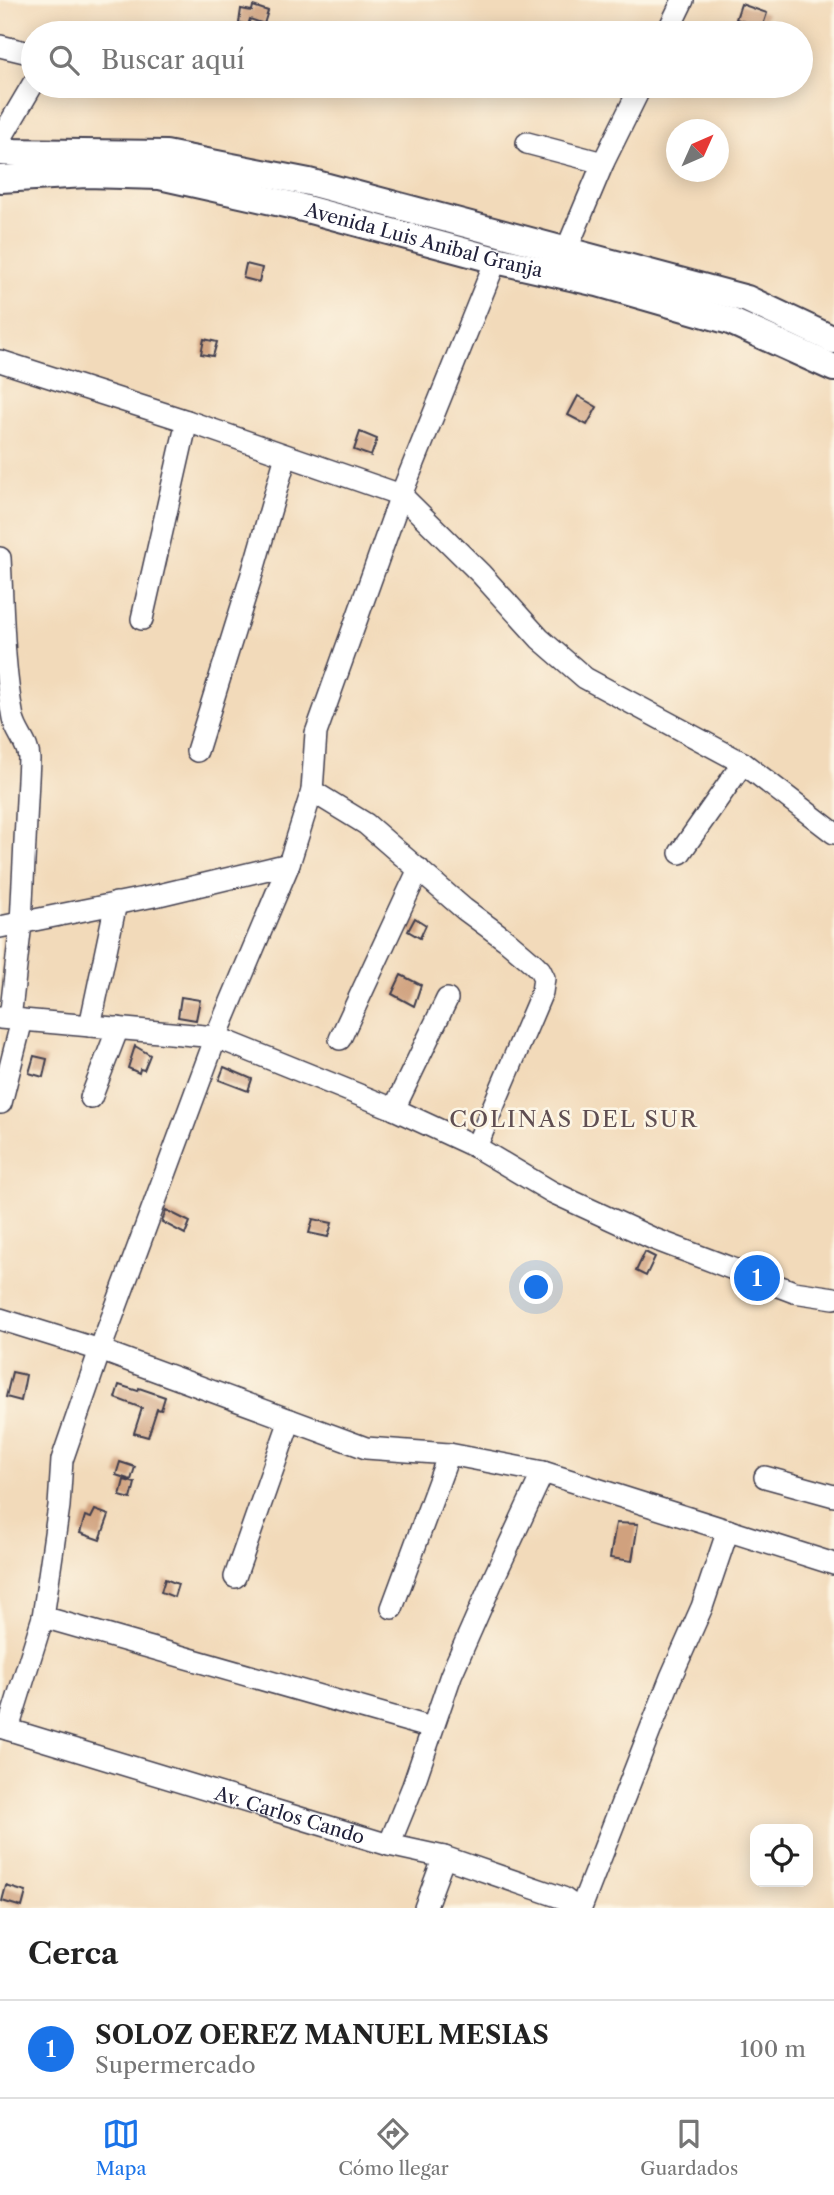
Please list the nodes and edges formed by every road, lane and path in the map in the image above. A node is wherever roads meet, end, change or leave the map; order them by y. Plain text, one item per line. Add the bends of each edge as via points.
1 (683, 0) edge
2 (673, 21) edge
3 (0, 46) edge
4 (21, 51) edge
5 (25, 98) edge
6 (635, 98) edge
7 (0, 140) edge
8 (527, 143) dead end
9 (0, 152) edge
10 (603, 163) junction
11 (0, 179) edge
12 (566, 251) junction
13 (496, 260) junction
14 (834, 340) edge
15 (0, 361) edge
16 (834, 368) edge
17 (187, 421) junction
18 (286, 456) junction
19 (401, 495) junction
20 (0, 558) edge
21 (142, 619) dead end
22 (3, 661) edge
23 (197, 751) dead end
24 (743, 763) junction
25 (312, 791) junction
26 (834, 833) edge
27 (680, 853) dead end
28 (289, 864) junction
29 (419, 869) junction
30 (116, 903) junction
31 (10, 925) edge
32 (447, 999) dead end
33 (11, 1019) edge
34 (90, 1026) junction
35 (118, 1028) junction
36 (216, 1037) junction
37 (340, 1039) dead end
38 (91, 1098) dead end
39 (1, 1103) edge
40 (394, 1109) junction
41 (476, 1147) junction
42 (834, 1298) edge
43 (0, 1319) edge
44 (100, 1350) junction
45 (290, 1420) junction
46 (449, 1454) junction
47 (543, 1472) junction
48 (765, 1477) dead end
49 (834, 1496) edge
50 (728, 1530) junction
51 (834, 1564) edge
52 (235, 1577) dead end
53 (392, 1608) dead end
54 (43, 1618) junction
55 (4, 1728) edge
56 (432, 1728) junction
57 (389, 1845) junction
58 (444, 1857) junction
59 (425, 1908) edge
60 (579, 1908) edge

1 - 2 street
3 - 4 street
5 - 7 street
6 - 10 street
8 - 10 street
9 - 12 main road, Avenida Luis Anibal Granja via 166,154 309,182
10 - 12 street
11 - 13 main road, Avenida Luis Anibal Granja via 160,176 299,207
12 - 14 main road, Avenida Luis Anibal Granja via 747,299
13 - 16 main road, Avenida Luis Anibal Granja via 730,321
13 - 19 street
15 - 17 street
17 - 18 street
17 - 21 street
18 - 19 street
18 - 23 street
19 - 24 street via 540,639 585,678
19 - 25 street via 316,733
20 - 22 street
22 - 31 street via 13,719 29,752
24 - 26 street
24 - 27 street
25 - 28 street
25 - 29 street via 366,824
28 - 30 street
28 - 36 street
29 - 37 street
29 - 41 street via 534,964 544,978
30 - 31 street
30 - 34 street
31 - 33 street
32 - 40 street
33 - 34 street
33 - 39 street
34 - 35 street
35 - 36 street
35 - 38 street
36 - 40 street
36 - 44 street
40 - 41 street
41 - 42 street via 552,1192 654,1239 794,1292
43 - 44 street
44 - 45 street
44 - 54 street via 62,1460 60,1506
45 - 46 street via 366,1448
45 - 52 street
46 - 47 street
46 - 53 street
47 - 50 street
47 - 56 street via 477,1615
48 - 49 street
50 - 51 street
50 - 60 street via 702,1607
54 - 55 street
54 - 56 street
55 - 57 street, Av. Carlos Cando
56 - 57 street
57 - 58 street, Av. Carlos Cando
58 - 59 street
58 - 60 street, Av. Carlos Cando via 563,1898

